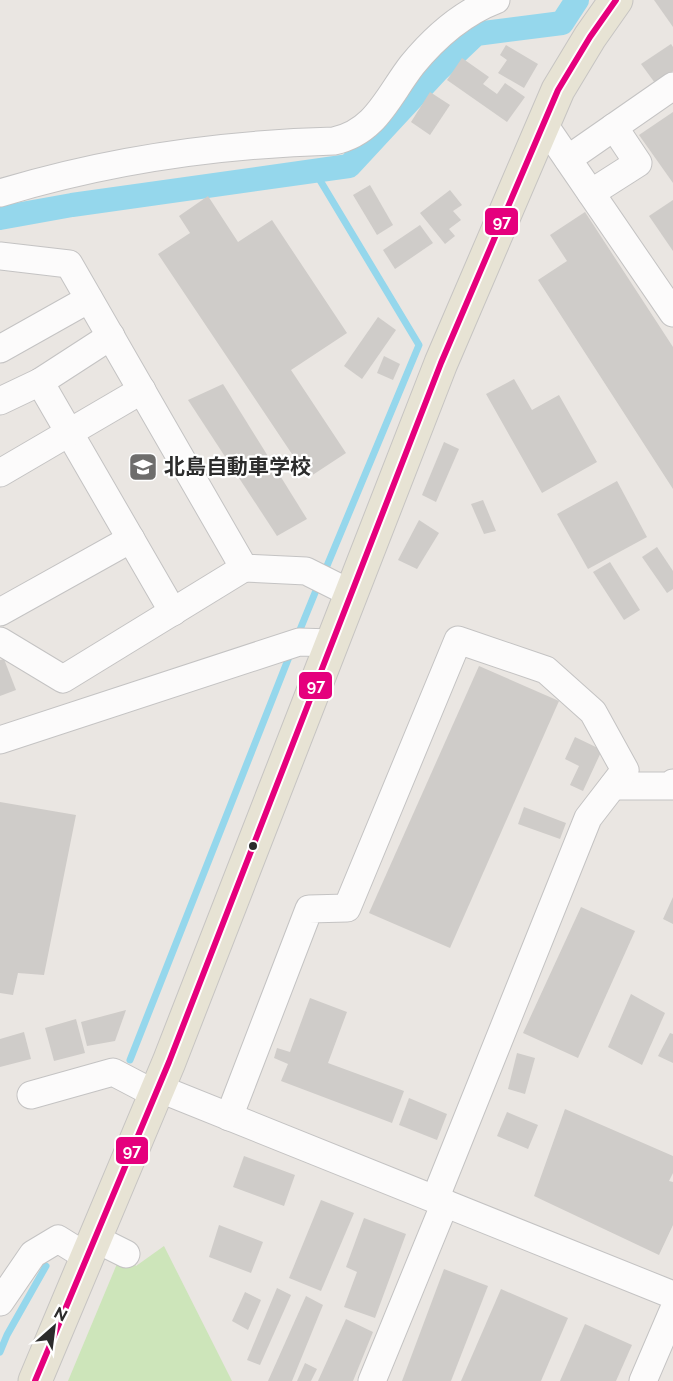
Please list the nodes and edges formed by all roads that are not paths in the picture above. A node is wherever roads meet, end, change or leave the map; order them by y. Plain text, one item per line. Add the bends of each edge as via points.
1 (496, 0) edge
2 (616, 0) edge
3 (673, 86) edge
4 (543, 123) junction
5 (614, 127) junction
6 (568, 159) junction
7 (0, 193) edge
8 (591, 193) junction
9 (0, 256) edge
10 (89, 299) junction
11 (673, 313) edge
12 (111, 336) junction
13 (0, 349) edge
14 (40, 382) junction
15 (142, 390) junction
16 (0, 401) edge
17 (70, 433) junction
18 (0, 472) edge
19 (131, 539) junction
20 (244, 568) junction
21 (350, 593) junction
22 (0, 612) edge
23 (173, 612) junction
24 (0, 641) edge
25 (331, 643) junction
26 (0, 740) edge
27 (673, 783) edge
28 (613, 786) junction
29 (156, 1091) junction
30 (32, 1095) dead end
31 (229, 1117) junction
32 (440, 1201) junction
33 (91, 1248) junction
34 (126, 1254) dead end
35 (673, 1295) edge
36 (0, 1302) edge
37 (673, 1311) edge
38 (35, 1381) edge
39 (372, 1381) edge
40 (642, 1381) edge

1 - 7 street via 478,7 435,39 370,122 347,138 145,158
2 - 4 main road via 558,90
3 - 5 street
4 - 6 street
4 - 21 main road via 441,363
5 - 6 street
5 - 8 street via 638,163
6 - 8 street
8 - 11 street
9 - 10 street via 69,264
10 - 12 street
10 - 13 street
12 - 14 street
12 - 15 street
14 - 16 street
14 - 17 street
15 - 17 street
15 - 20 street
17 - 18 street
17 - 19 street
19 - 22 street
19 - 23 street
20 - 21 street via 306,571
20 - 23 street
21 - 25 main road
23 - 24 street via 63,679
25 - 26 street via 299,642
25 - 29 main road
27 - 28 street
28 - 31 street via 625,770 593,712 546,670 458,640 347,908 309,909
28 - 32 street via 588,818
29 - 30 street via 113,1072
29 - 31 street
29 - 33 main road
31 - 32 street
32 - 35 street
32 - 39 street
33 - 34 street
33 - 36 street via 58,1239 33,1254
33 - 38 main road
37 - 40 street

